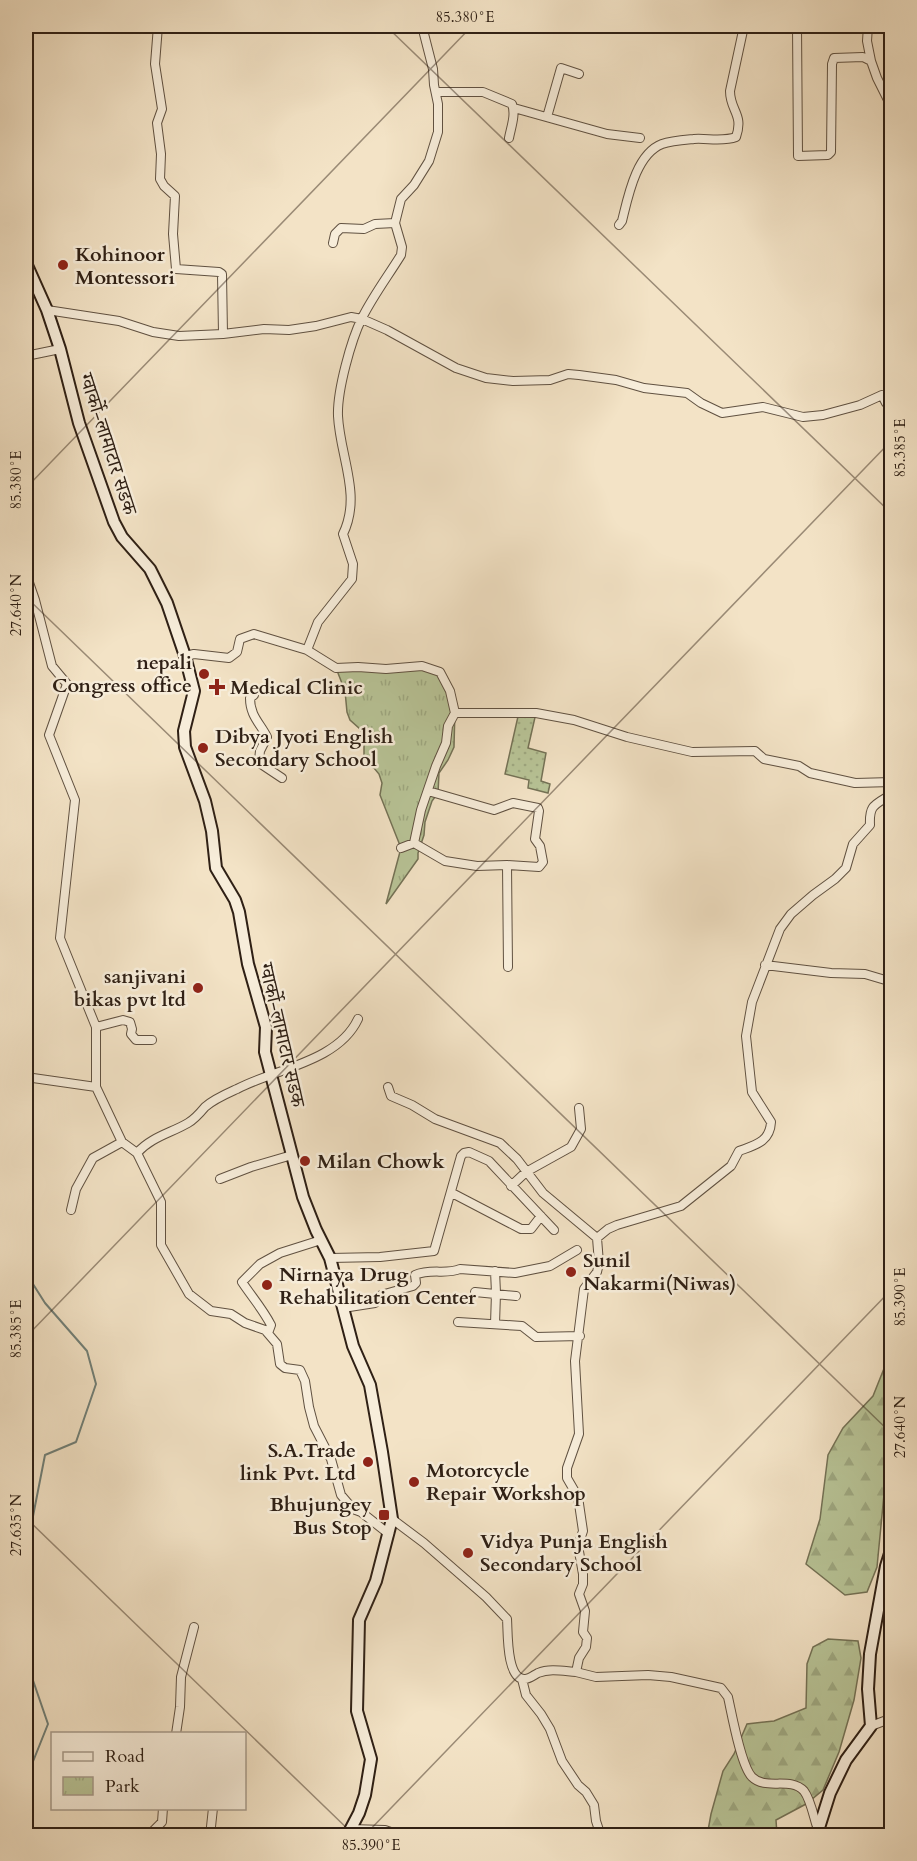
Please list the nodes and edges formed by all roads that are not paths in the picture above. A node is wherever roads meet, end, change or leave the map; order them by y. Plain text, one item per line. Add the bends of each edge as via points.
1 (158, 26) edge
2 (422, 26) edge
3 (744, 26) edge
4 (797, 26) edge
5 (868, 26) edge
6 (885, 26) edge
7 (891, 29) edge
8 (871, 61) junction
9 (579, 74) dead end
10 (436, 92) junction
11 (514, 108) junction
12 (891, 108) edge
13 (547, 117) junction
14 (509, 138) dead end
15 (640, 138) dead end
16 (395, 223) junction
17 (619, 225) dead end
18 (333, 243) dead end
19 (26, 267) edge
20 (47, 310) junction
21 (362, 319) junction
22 (223, 334) junction
23 (60, 349) junction
24 (26, 356) edge
25 (891, 408) edge
26 (26, 574) edge
27 (307, 650) junction
28 (185, 656) junction
29 (255, 690) dead end
30 (454, 712) junction
31 (282, 778) dead end
32 (891, 782) edge
33 (428, 791) junction
34 (891, 794) edge
35 (414, 843) junction
36 (401, 848) dead end
37 (507, 865) junction
38 (765, 965) junction
39 (507, 967) dead end
40 (891, 981) edge
41 (358, 1019) dead end
42 (96, 1027) junction
43 (152, 1040) dead end
44 (272, 1076) junction
45 (26, 1077) edge
46 (96, 1086) junction
47 (388, 1087) dead end
48 (579, 1108) dead end
49 (122, 1142) junction
50 (137, 1153) junction
51 (292, 1155) junction
52 (526, 1172) junction
53 (220, 1179) dead end
54 (511, 1185) junction
55 (452, 1193) junction
56 (71, 1210) dead end
57 (541, 1216) junction
58 (554, 1230) dead end
59 (597, 1239) junction
60 (321, 1240) junction
61 (578, 1250) dead end
62 (330, 1257) junction
63 (495, 1271) junction
64 (476, 1292) dead end
65 (496, 1293) junction
66 (516, 1296) dead end
67 (343, 1308) junction
68 (458, 1322) dead end
69 (495, 1324) junction
70 (267, 1333) junction
71 (580, 1336) junction
72 (392, 1519) junction
73 (388, 1534) junction
74 (891, 1547) edge
75 (194, 1627) dead end
76 (576, 1672) junction
77 (522, 1679) junction
78 (891, 1718) edge
79 (871, 1726) junction
80 (176, 1732) edge
81 (163, 1810) edge
82 (213, 1810) edge
83 (349, 1832) edge
84 (819, 1833) edge
85 (148, 1836) edge
86 (210, 1836) edge
87 (402, 1836) edge
88 (601, 1836) edge

1 - 22 street via 155,64 162,109 157,123 160,179 175,196 176,269 222,274
2 - 10 street
3 - 17 street via 730,91 739,119 736,137 694,139 655,148 641,164 631,185
4 - 8 street via 798,156 831,152 834,58 863,57
5 - 8 street
6 - 7 street
8 - 12 street
9 - 13 street via 561,68
10 - 11 street via 483,92
10 - 16 street via 438,132 429,160 401,199
11 - 13 street
11 - 14 street
13 - 15 street via 607,134
16 - 18 street via 364,229 341,228
16 - 21 street via 401,255
19 - 20 main road, ग्वार्को-लामाटार सडक
20 - 22 street via 119,321 179,336
20 - 23 main road, ग्वार्को-लामाटार सडक
21 - 22 street via 351,317 298,328
21 - 25 street via 456,368 486,378 550,380 567,374 607,379 687,393 722,413 763,407 803,417 823,415 882,395
21 - 27 street via 343,375 338,415 352,492 343,534 353,564 352,579 318,622
23 - 24 street
23 - 28 main road, ग्वार्को-लामाटार सडक via 79,423 114,522 150,569 167,603
26 - 42 street via 52,666 67,684 49,735 75,800 60,938
27 - 28 street via 254,634 240,639 237,652 229,658
27 - 30 street via 336,668 422,666 440,672 450,691
28 - 44 main road, ग्वार्को-लामाटार सडक via 194,691 184,731 185,747 205,801 216,868 239,912 248,964 266,1027 265,1052
29 - 31 street via 249,702 267,736 259,760
30 - 32 street via 536,712 681,749 755,751 764,759 799,766 810,773 855,783
30 - 33 street
33 - 35 street
33 - 37 street via 494,810 513,803 538,808 535,839 543,862 539,867
34 - 38 street via 872,807 870,825 853,844 846,868 791,914
35 - 36 street
35 - 37 street via 445,861
37 - 39 street
38 - 40 street via 865,974
38 - 59 street via 746,1036 752,1092 771,1122 768,1135 757,1145 739,1152 731,1166 681,1206 617,1225
41 - 44 street via 349,1033 328,1049
42 - 43 street via 123,1020 130,1022 136,1040
42 - 46 street
44 - 50 street via 206,1106 191,1122 145,1143
44 - 51 main road, ग्वार्को-लामाटार सडक
45 - 46 street
46 - 49 street
47 - 52 street via 391,1096 435,1119 500,1143
48 - 52 street via 581,1129 571,1147
49 - 50 street
49 - 56 street via 93,1158 76,1189
50 - 70 street via 161,1202 161,1245 189,1294 211,1311 231,1314
51 - 53 street
51 - 60 main road, ग्वार्को-लामाटार सडक via 303,1197
52 - 54 street
52 - 59 street via 548,1198
54 - 55 street via 489,1161 469,1152 461,1156
54 - 57 street
55 - 57 street via 521,1229 531,1229
55 - 62 street via 434,1251
57 - 58 street
59 - 71 street via 599,1263 585,1289
60 - 62 main road, ग्वार्को-लामाटार सडक
60 - 70 street via 280,1252 242,1282 260,1303 271,1325
61 - 63 street via 550,1266 515,1273
62 - 67 main road, ग्वार्को-लामाटार सडक
63 - 65 street
63 - 67 street via 429,1270 415,1275 413,1286 381,1294 375,1303
64 - 65 street
65 - 66 street
65 - 69 street
67 - 72 main road, ग्वार्को-लामाटार सडक via 353,1346 370,1385
68 - 69 street
69 - 71 street via 522,1326 536,1337
70 - 73 street via 277,1345 280,1364 300,1370 305,1381 314,1426 330,1459 341,1496
71 - 76 street via 575,1361 579,1434 567,1468 567,1478 578,1497 584,1531 578,1546 583,1574 579,1594 587,1638
72 - 73 main road, ग्वार्को-लामाटार सडक
72 - 77 street via 507,1618 509,1658
73 - 83 main road, ग्वार्को-लामाटार सडक via 376,1581 359,1620 357,1711 371,1759 365,1795
74 - 79 main road via 870,1654
75 - 80 street via 181,1677
76 - 77 street via 551,1670
76 - 84 street via 596,1677 671,1677 721,1688 728,1697 745,1766 752,1778 765,1784 795,1784 805,1792
77 - 88 street via 526,1695 550,1729 562,1761 594,1805
78 - 79 street
79 - 84 main road via 846,1760 830,1793
81 - 85 street via 162,1822
82 - 86 street
83 - 87 street via 385,1830

